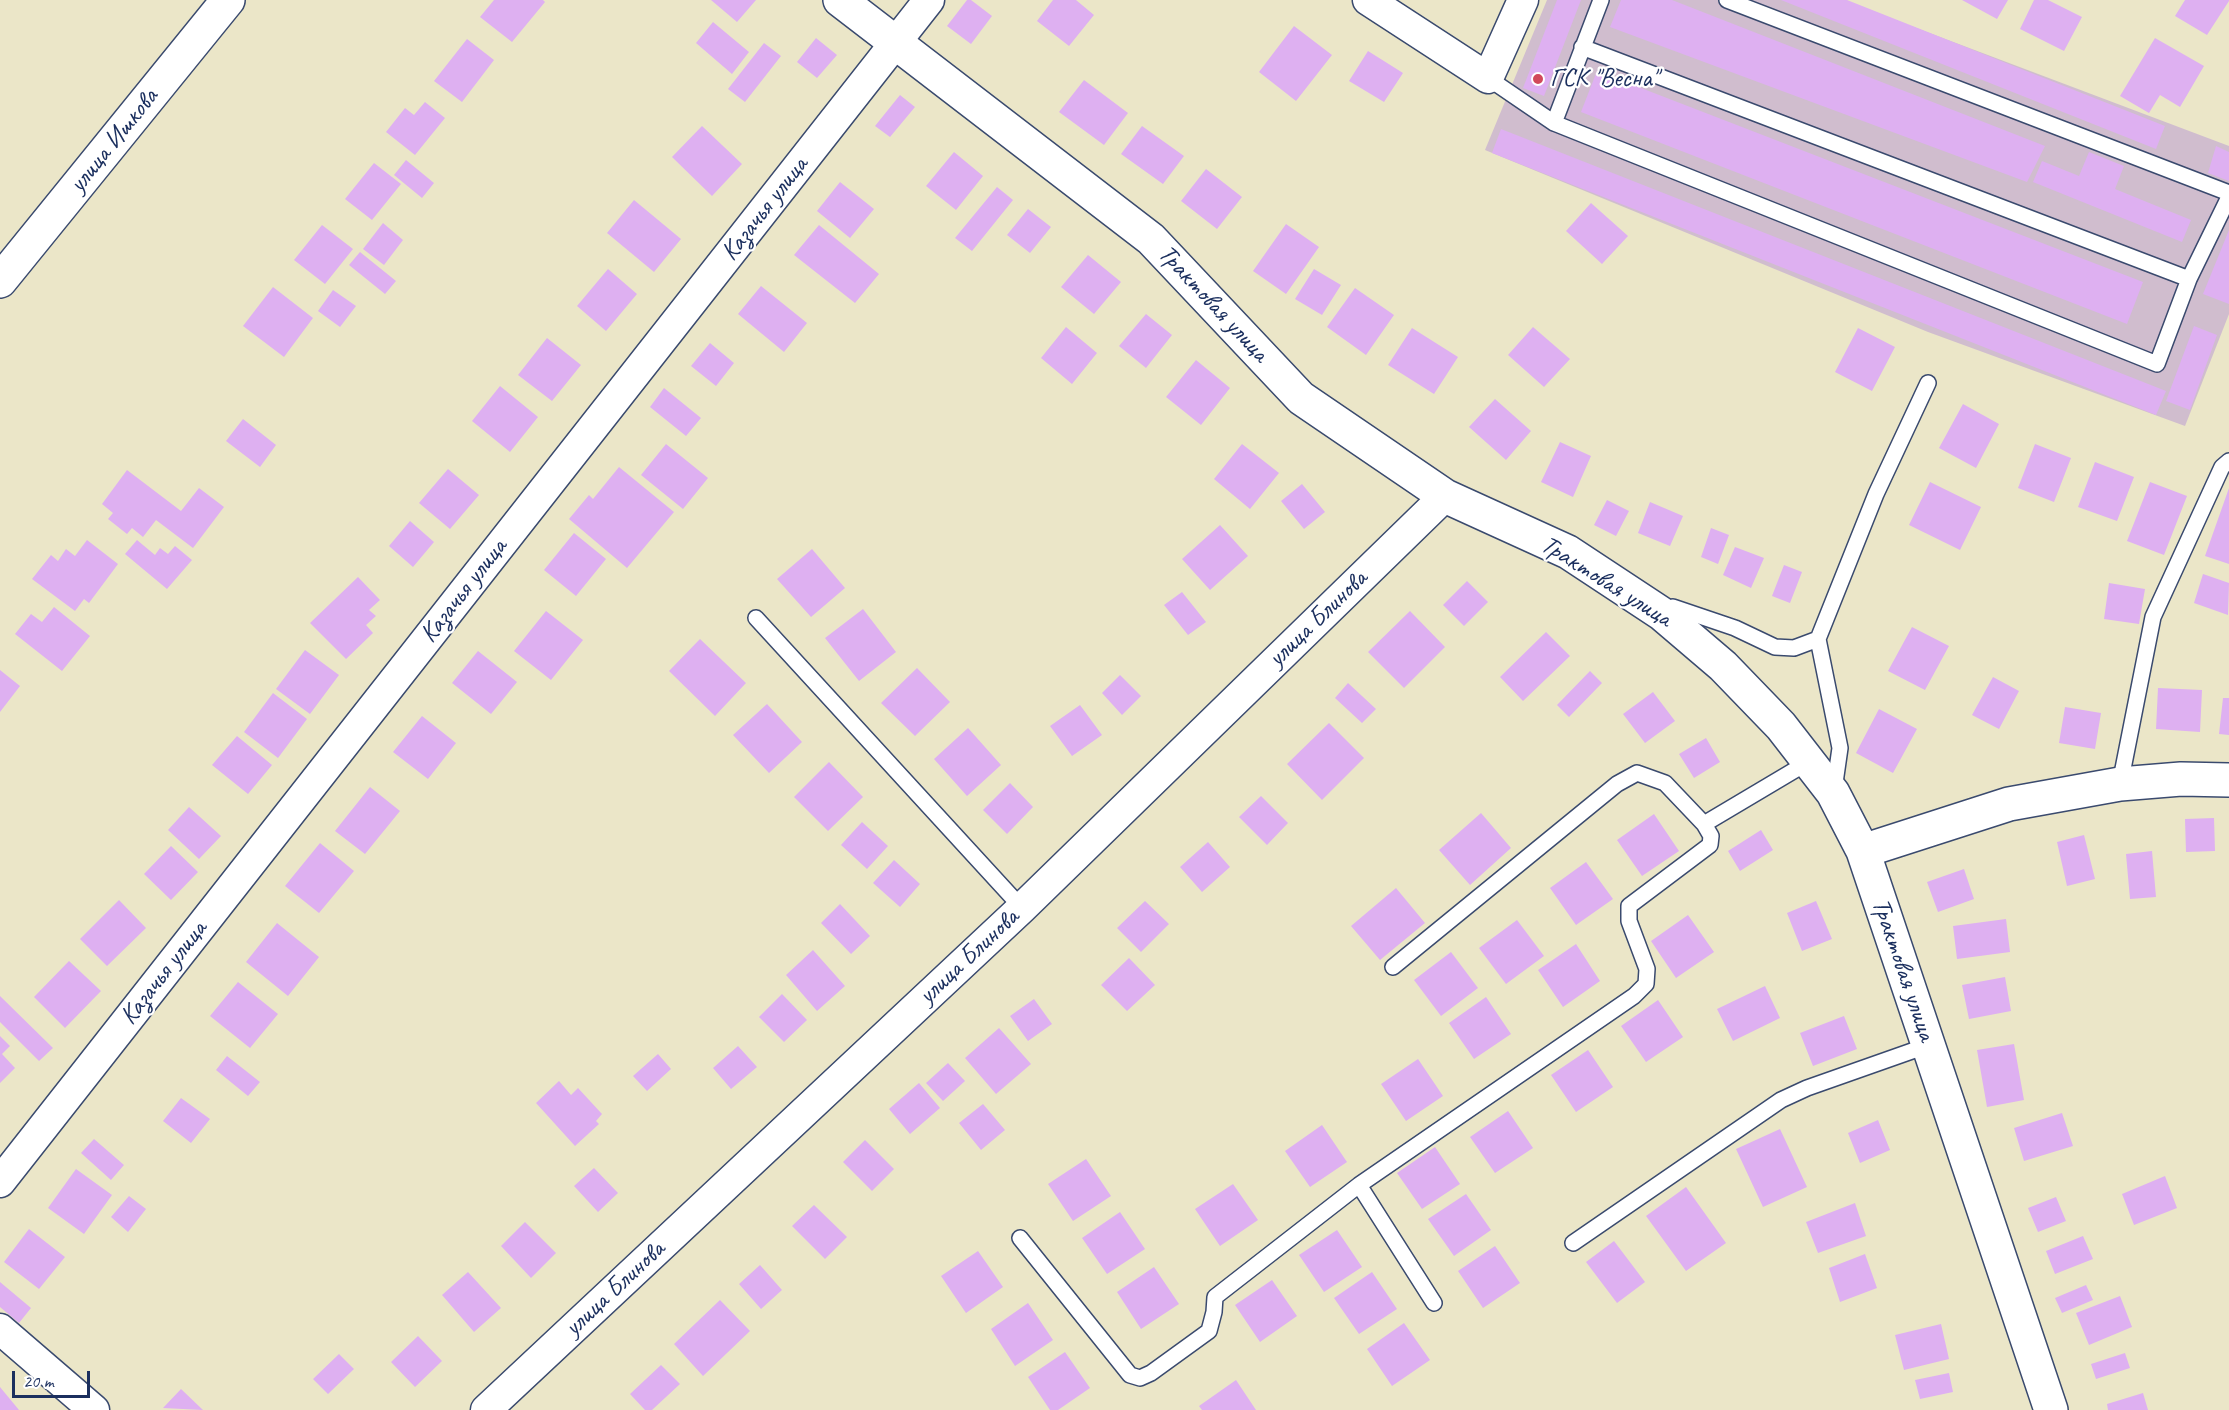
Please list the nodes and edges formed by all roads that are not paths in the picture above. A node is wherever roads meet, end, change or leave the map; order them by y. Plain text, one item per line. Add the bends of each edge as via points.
1 (228, 0) edge
2 (840, 0) edge
3 (929, 0) edge
4 (1368, 0) edge
5 (1523, 0) edge
6 (1601, 0) edge
7 (1727, 0) edge
8 (895, 43) junction
9 (1582, 47) junction
10 (1488, 78) junction
11 (1554, 123) junction
12 (2229, 195) edge
13 (2189, 279) junction
14 (0, 281) edge
15 (1928, 383) dead end
16 (2229, 460) edge
17 (1445, 496) junction
18 (1662, 614) junction
19 (756, 618) dead end
20 (1818, 639) junction
21 (1810, 761) junction
22 (2229, 780) edge
23 (2120, 784) junction
24 (1833, 793) junction
25 (1704, 824) junction
26 (1863, 851) junction
27 (1022, 908) junction
28 (1393, 967) dead end
29 (1929, 1045) junction
30 (0, 1182) edge
31 (1359, 1185) junction
32 (1020, 1238) dead end
33 (1573, 1243) dead end
34 (1434, 1303) dead end
35 (0, 1329) edge
36 (94, 1410) edge
37 (486, 1410) edge
38 (2051, 1410) edge

1 - 14 street, улица Ишкова
2 - 8 street, Трактовая улица
3 - 8 street, Казачья улица
4 - 10 street
5 - 10 street
6 - 9 lane
7 - 12 lane
8 - 17 street, Трактовая улица via 1152,239 1301,398
8 - 30 street, Казачья улица
9 - 11 lane
9 - 13 lane
10 - 11 lane
11 - 13 lane via 2157,364
12 - 13 lane
15 - 20 lane via 1876,494
16 - 23 lane via 2222,467 2153,617
17 - 18 street, Трактовая улица via 1568,552
17 - 27 street, улица Блинова
18 - 20 lane via 1673,607 1775,646 1794,648
18 - 21 street, Трактовая улица via 1723,666
19 - 27 lane
20 - 24 lane via 1839,748
21 - 24 street, Трактовая улица
21 - 25 lane
22 - 23 street
23 - 26 street via 2009,804
24 - 26 street, Трактовая улица
25 - 28 lane via 1665,783 1637,772 1617,784
25 - 31 lane via 1711,836 1710,845 1629,906 1629,921 1647,969 1646,984 1635,996
26 - 29 street, Трактовая улица
27 - 37 street, улица Блинова
29 - 33 lane via 1781,1100
29 - 38 street, Трактовая улица
31 - 32 lane via 1215,1297 1209,1331 1140,1378 1130,1375
31 - 34 lane
35 - 36 street

